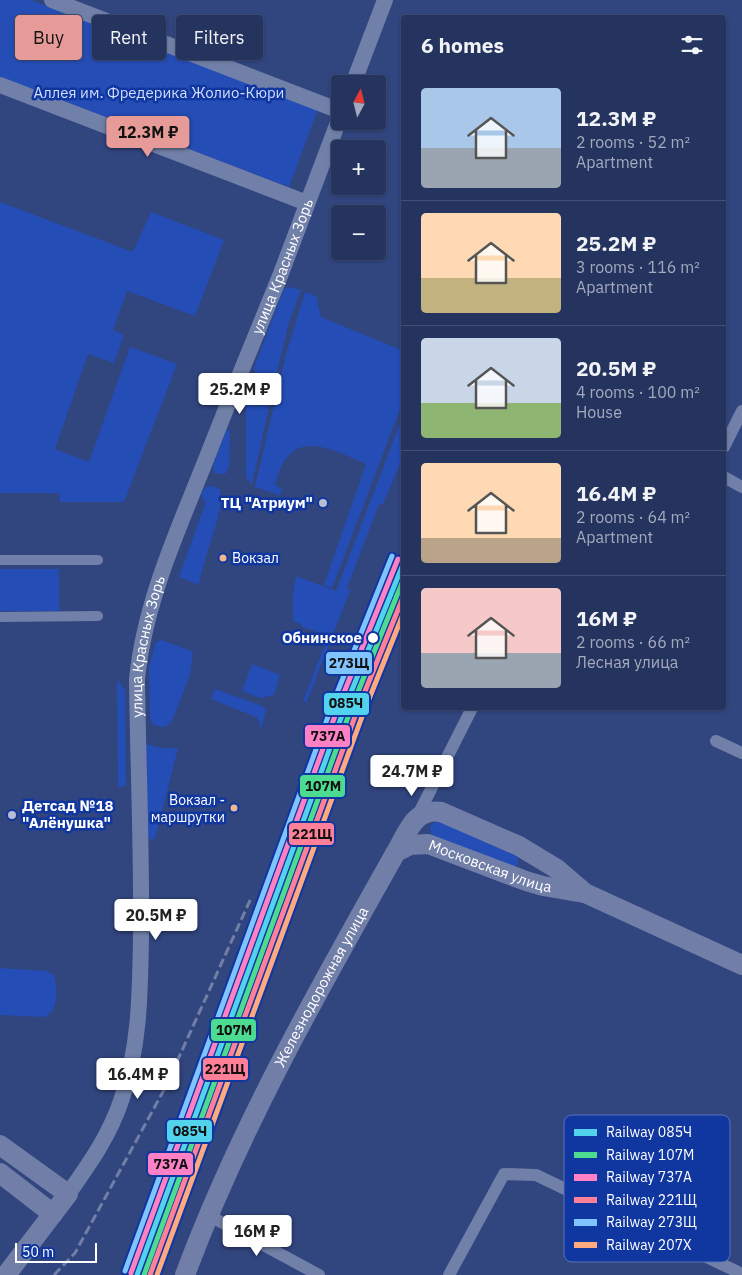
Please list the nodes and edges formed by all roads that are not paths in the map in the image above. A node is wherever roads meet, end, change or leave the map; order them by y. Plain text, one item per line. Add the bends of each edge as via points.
1 (52, 0) edge
2 (385, 0) edge
3 (356, 75) edge
4 (0, 85) edge
5 (331, 108) edge
6 (335, 130) edge
7 (307, 203) junction
8 (742, 411) edge
9 (726, 443) edge
10 (726, 478) edge
11 (742, 487) edge
12 (0, 560) edge
13 (98, 560) dead end
14 (98, 616) dead end
15 (0, 617) edge
16 (471, 710) edge
17 (716, 741) dead end
18 (742, 753) edge
19 (432, 789) junction
20 (441, 812) junction
21 (416, 818) junction
22 (428, 844) junction
23 (518, 846) junction
24 (396, 852) junction
25 (511, 876) junction
26 (585, 893) junction
27 (742, 965) edge
28 (0, 1144) edge
29 (0, 1173) edge
30 (564, 1188) edge
31 (68, 1194) junction
32 (53, 1214) junction
33 (208, 1215) junction
34 (717, 1262) edge
35 (742, 1274) edge
36 (6, 1275) edge
37 (185, 1275) edge
38 (319, 1275) edge
39 (449, 1275) edge

1 - 5 street
2 - 3 street
4 - 7 street
6 - 7 street, улица Красных Зорь
7 - 31 street, улица Красных Зорь via 160,577 140,652 137,679 141,899 138,1031 122,1099 102,1145
8 - 9 street
10 - 11 street
12 - 13 street
14 - 15 street
16 - 19 street, Железнодорожная улица
17 - 18 street
19 - 20 street
19 - 21 street, Железнодорожная улица
20 - 21 main road via 428,811
20 - 23 main road, Московская улица
21 - 22 main road via 416,830
21 - 24 main road, Железнодорожная улица
22 - 24 main road, Московская улица via 410,845
22 - 25 main road, Московская улица
23 - 25 main road via 524,854 524,863 520,872
23 - 26 main road, Московская улица via 557,869
24 - 33 main road, Железнодорожная улица via 277,1070
25 - 26 main road, Московская улица via 543,886
26 - 27 main road, Московская улица
28 - 31 main road
29 - 32 main road
30 - 39 street via 536,1175 504,1174
31 - 32 main road
32 - 36 main road
33 - 37 main road, Железнодорожная улица
33 - 38 street
34 - 35 street

